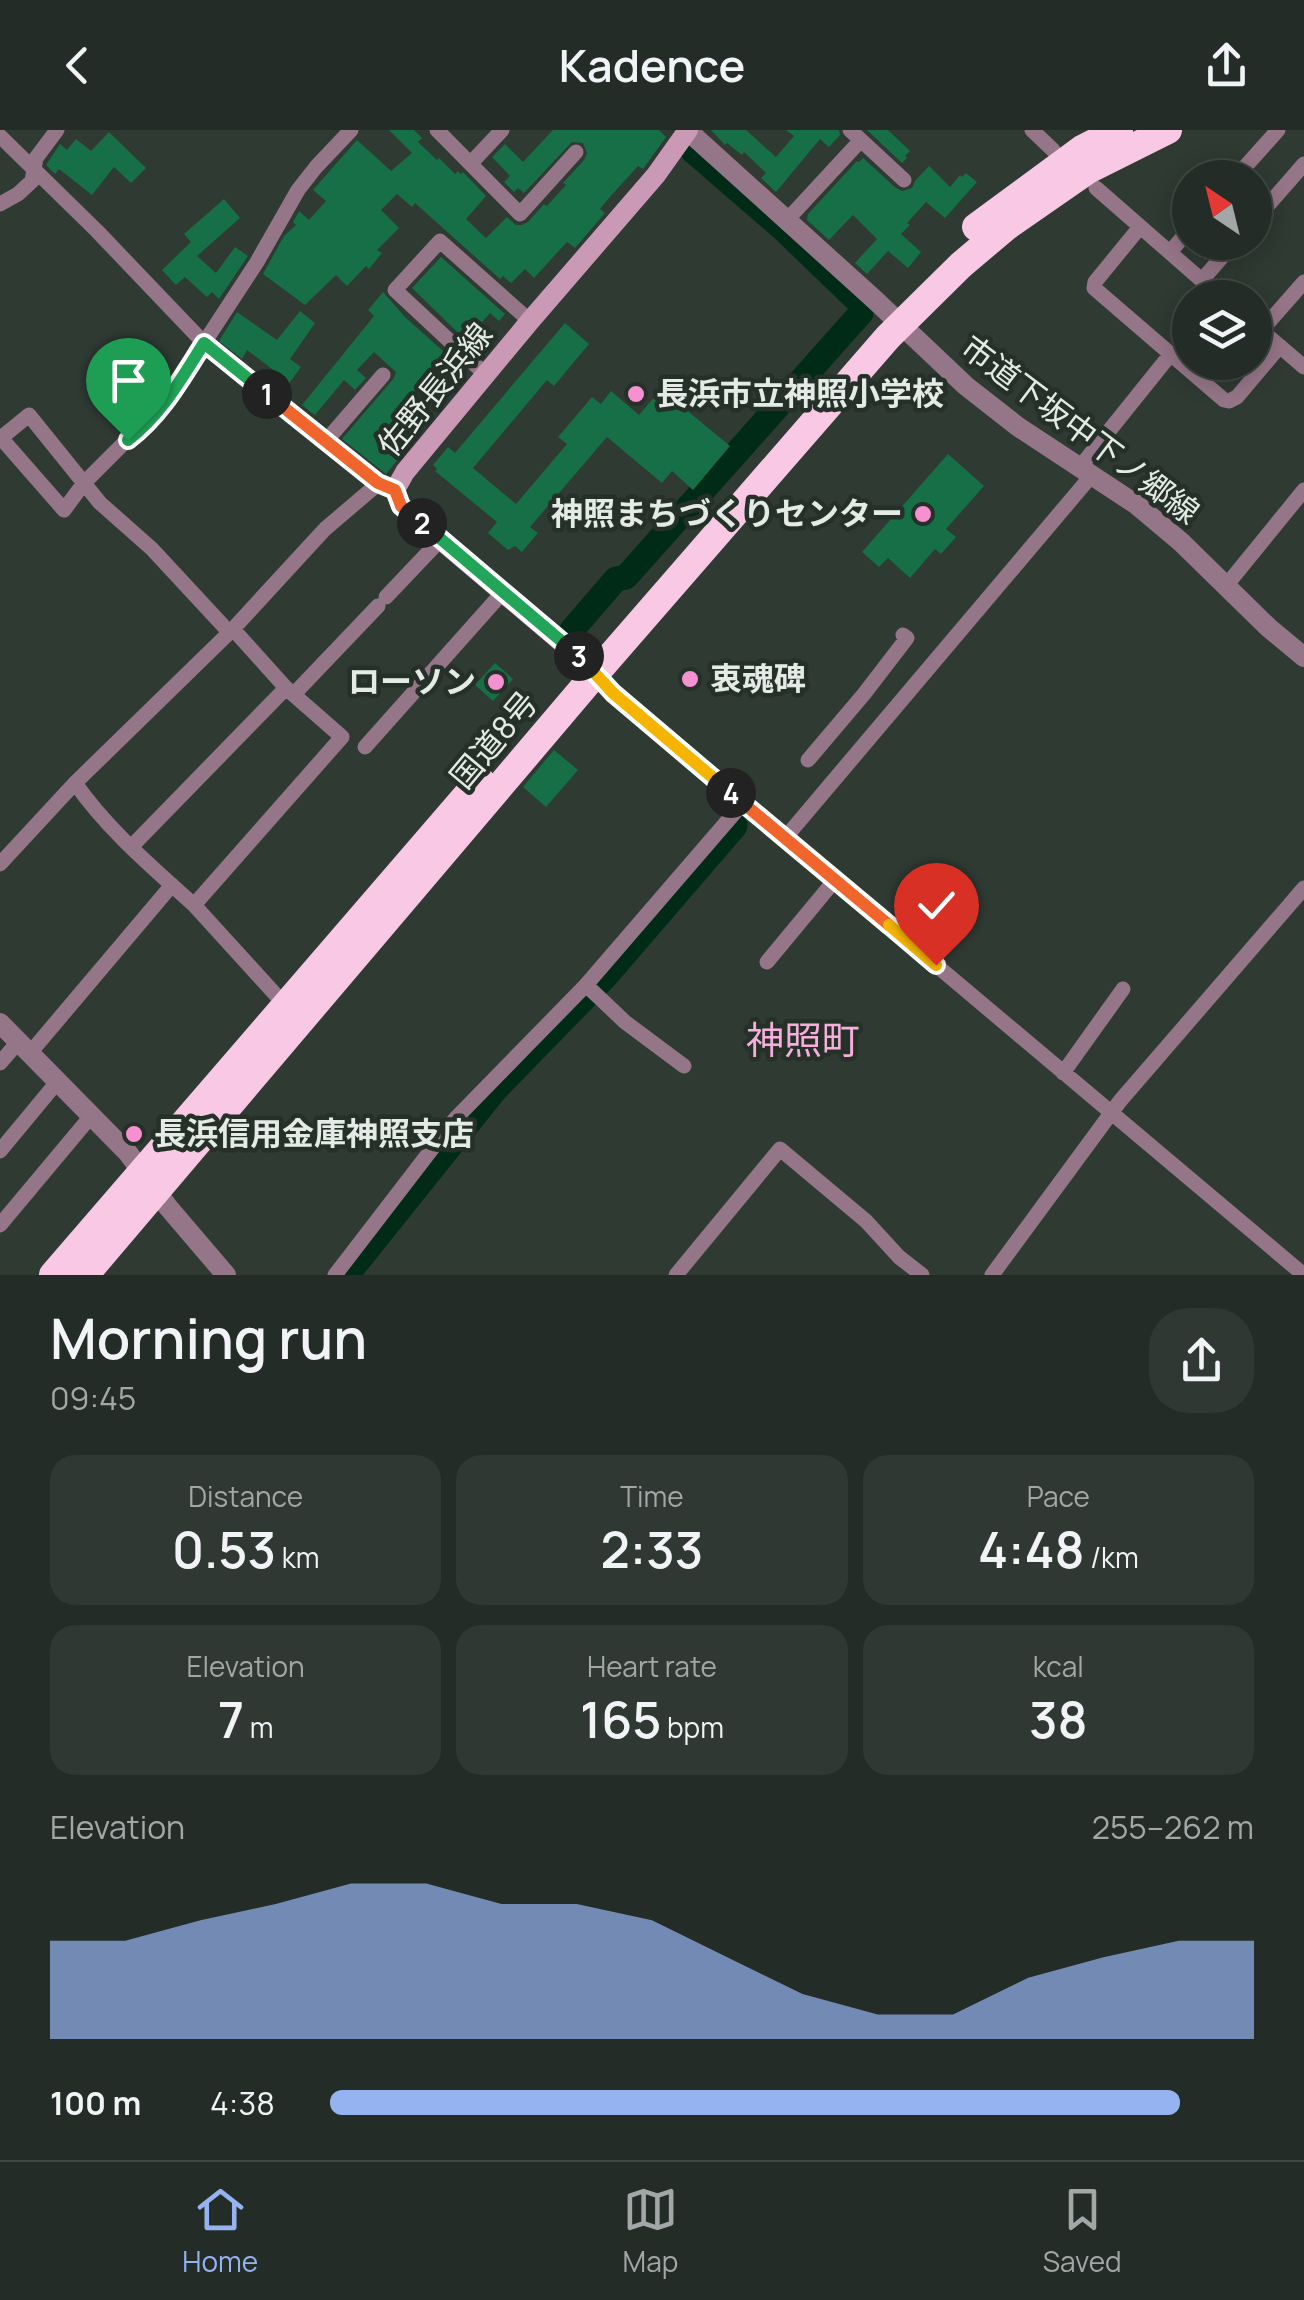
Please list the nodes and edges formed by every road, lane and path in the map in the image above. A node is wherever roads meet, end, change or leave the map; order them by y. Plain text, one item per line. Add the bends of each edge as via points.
1 (57, 130) edge
2 (351, 130) edge
3 (436, 130) edge
4 (502, 130) edge
5 (688, 130) edge
6 (1032, 130) edge
7 (1119, 130) edge
8 (1168, 130) edge
9 (1278, 130) edge
10 (855, 135) edge
11 (0, 136) edge
12 (1053, 150) dead end
13 (576, 152) dead end
14 (1252, 160) edge
15 (471, 163) junction
16 (1304, 164) edge
17 (34, 169) junction
18 (904, 180) dead end
19 (1096, 188) dead end
20 (1272, 201) edge
21 (0, 204) edge
22 (787, 220) junction
23 (1140, 228) junction
24 (1172, 250) edge
25 (1170, 252) junction
26 (1219, 260) edge
27 (1202, 280) joint
28 (1304, 282) edge
29 (1272, 314) edge
30 (895, 318) junction
31 (530, 320) junction
32 (1272, 339) edge
33 (204, 343) junction
34 (1280, 346) junction
35 (1170, 355) junction
36 (1304, 367) edge
37 (383, 374) dead end
38 (486, 374) junction
39 (6, 424) edge
40 (326, 441) junction
41 (1086, 471) junction
42 (84, 483) junction
43 (387, 486) junction
44 (1304, 490) edge
45 (441, 539) junction
46 (1226, 587) junction
47 (504, 592) junction
48 (231, 631) junction
49 (903, 636) dead end
50 (1304, 657) edge
51 (590, 668) junction
52 (290, 691) junction
53 (833, 731) junction
54 (364, 747) dead end
55 (860, 752) junction
56 (808, 760) dead end
57 (75, 784) junction
58 (743, 802) junction
59 (785, 838) junction
60 (131, 847) junction
61 (0, 864) edge
62 (835, 880) junction
63 (172, 885) junction
64 (1304, 888) edge
65 (194, 905) junction
66 (767, 962) dead end
67 (586, 985) junction
68 (1124, 990) dead end
69 (285, 1004) junction
70 (0, 1023) edge
71 (24, 1047) junction
72 (0, 1063) edge
73 (684, 1066) dead end
74 (1063, 1074) junction
75 (58, 1081) junction
76 (92, 1114) junction
77 (1112, 1115) junction
78 (0, 1151) edge
79 (149, 1181) junction
80 (0, 1225) edge
81 (53, 1275) edge
82 (84, 1275) edge
83 (226, 1275) edge
84 (335, 1275) edge
85 (676, 1275) edge
86 (922, 1275) edge
87 (992, 1275) edge
88 (1304, 1275) edge

1 - 17 street
2 - 33 street via 298,190
3 - 15 street
4 - 15 street
5 - 22 street, 市道下坂中下ノ郷線
5 - 31 main road, 佐野長浜線
6 - 12 street
7 - 30 highway, 国道8号 via 991,215
8 - 30 highway, 国道8号 via 1088,170
9 - 14 street
10 - 18 street
10 - 22 street
11 - 17 street
13 - 15 street via 520,214
16 - 20 street
17 - 21 street via 32,181
17 - 33 street
19 - 23 street
22 - 30 street, 市道下坂中下ノ郷線
23 - 25 street
23 - 35 street via 1094,288
24 - 25 street
25 - 27 street
26 - 27 street
28 - 29 street
30 - 41 street, 市道下坂中下ノ郷線 via 966,386
30 - 51 highway, 国道8号
31 - 38 main road, 佐野長浜線
31 - 38 street via 440,241 396,290
32 - 34 street
33 - 40 street
33 - 42 street via 148,424
34 - 35 street via 1229,402
34 - 36 street
35 - 41 street
37 - 40 street
38 - 43 main road, 佐野長浜線
39 - 42 street via 28,416
39 - 42 street via 1,438 64,510
40 - 43 street
41 - 46 street, 市道下坂中下ノ郷線 via 1138,504
41 - 55 street
42 - 48 street
43 - 45 main road, 佐野長浜線
43 - 48 street via 324,530
44 - 46 street
45 - 47 main road, 佐野長浜線
45 - 52 street
46 - 50 street, 市道下坂中下ノ郷線
47 - 51 main road, 佐野長浜線
47 - 54 street
48 - 52 street
48 - 57 street
49 - 53 street
51 - 58 street
51 - 69 highway, 国道8号
51 - 79 highway, 国道8号
52 - 60 street
52 - 65 street via 342,737
53 - 55 street
53 - 56 street
55 - 59 street
57 - 60 street
57 - 61 street
58 - 59 street
58 - 67 street
59 - 62 street
60 - 63 street
62 - 66 street
62 - 74 street
63 - 65 street
63 - 71 street
64 - 77 street
65 - 69 street
67 - 73 street
67 - 84 street via 456,1120
68 - 74 street
69 - 79 highway, 国道8号
70 - 71 street
71 - 72 street
71 - 75 street
74 - 77 street
75 - 76 street
75 - 78 street
76 - 79 street
76 - 80 street
77 - 87 street
77 - 88 street
79 - 81 highway, 国道8号
79 - 82 highway, 国道8号
79 - 83 street
85 - 86 street via 780,1148

